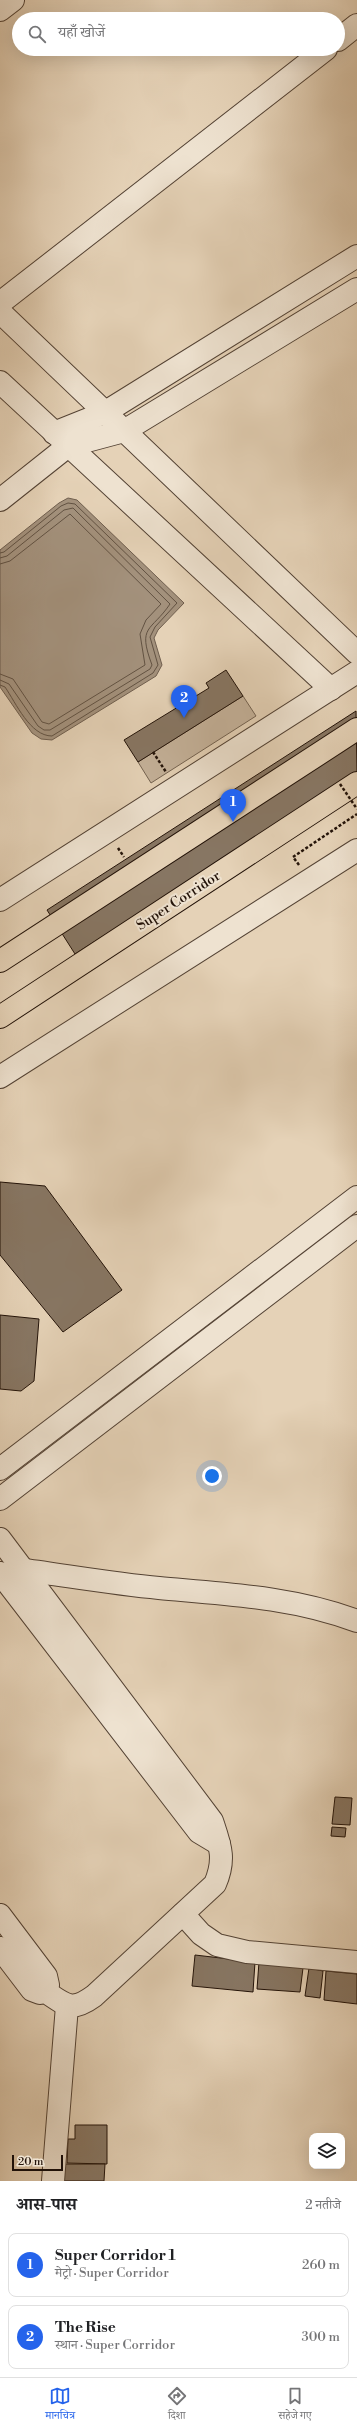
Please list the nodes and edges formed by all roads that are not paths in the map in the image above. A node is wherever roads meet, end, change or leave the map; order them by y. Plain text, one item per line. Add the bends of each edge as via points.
1 (13, 0) edge
2 (0, 10) edge
3 (357, 25) edge
4 (345, 34) edge
5 (317, 56) edge
6 (357, 256) edge
7 (357, 289) edge
8 (0, 303) edge
9 (0, 312) edge
10 (0, 382) edge
11 (104, 413) junction
12 (124, 431) junction
13 (61, 439) junction
14 (0, 500) edge
15 (357, 653) edge
16 (357, 672) edge
17 (331, 688) junction
18 (357, 729) edge
19 (349, 784) edge
20 (357, 850) edge
21 (0, 900) edge
22 (0, 961) edge
23 (0, 1017) edge
24 (0, 1077) edge
25 (357, 1197) edge
26 (357, 1226) edge
27 (0, 1469) edge
28 (0, 1500) edge
29 (0, 1539) edge
30 (24, 1570) junction
31 (0, 1573) edge
32 (357, 1621) edge
33 (219, 1844) junction
34 (183, 1914) junction
35 (0, 1915) edge
36 (0, 1948) edge
37 (357, 1962) edge
38 (46, 1992) junction
39 (67, 2006) junction
40 (53, 2181) edge

1 - 2 street
3 - 4 street
5 - 8 street
6 - 11 street
7 - 12 street
9 - 11 street
10 - 13 street
11 - 12 street
11 - 13 street
12 - 13 street
12 - 15 street
13 - 14 street
13 - 17 street
16 - 17 street
17 - 21 street via 280,711 176,788
18 - 22 main road
19 - 23 main road, Super Corridor
20 - 24 street
25 - 27 street
26 - 28 street
29 - 30 street
30 - 32 street via 158,1588 269,1599 338,1614
30 - 33 street via 212,1821
31 - 33 street via 199,1832
33 - 34 street via 221,1870 215,1884
34 - 37 street via 201,1934 217,1945 247,1952
34 - 39 street via 94,1996 81,2005
35 - 38 street via 46,1976
36 - 38 street via 32,1990
38 - 39 street
39 - 40 street

